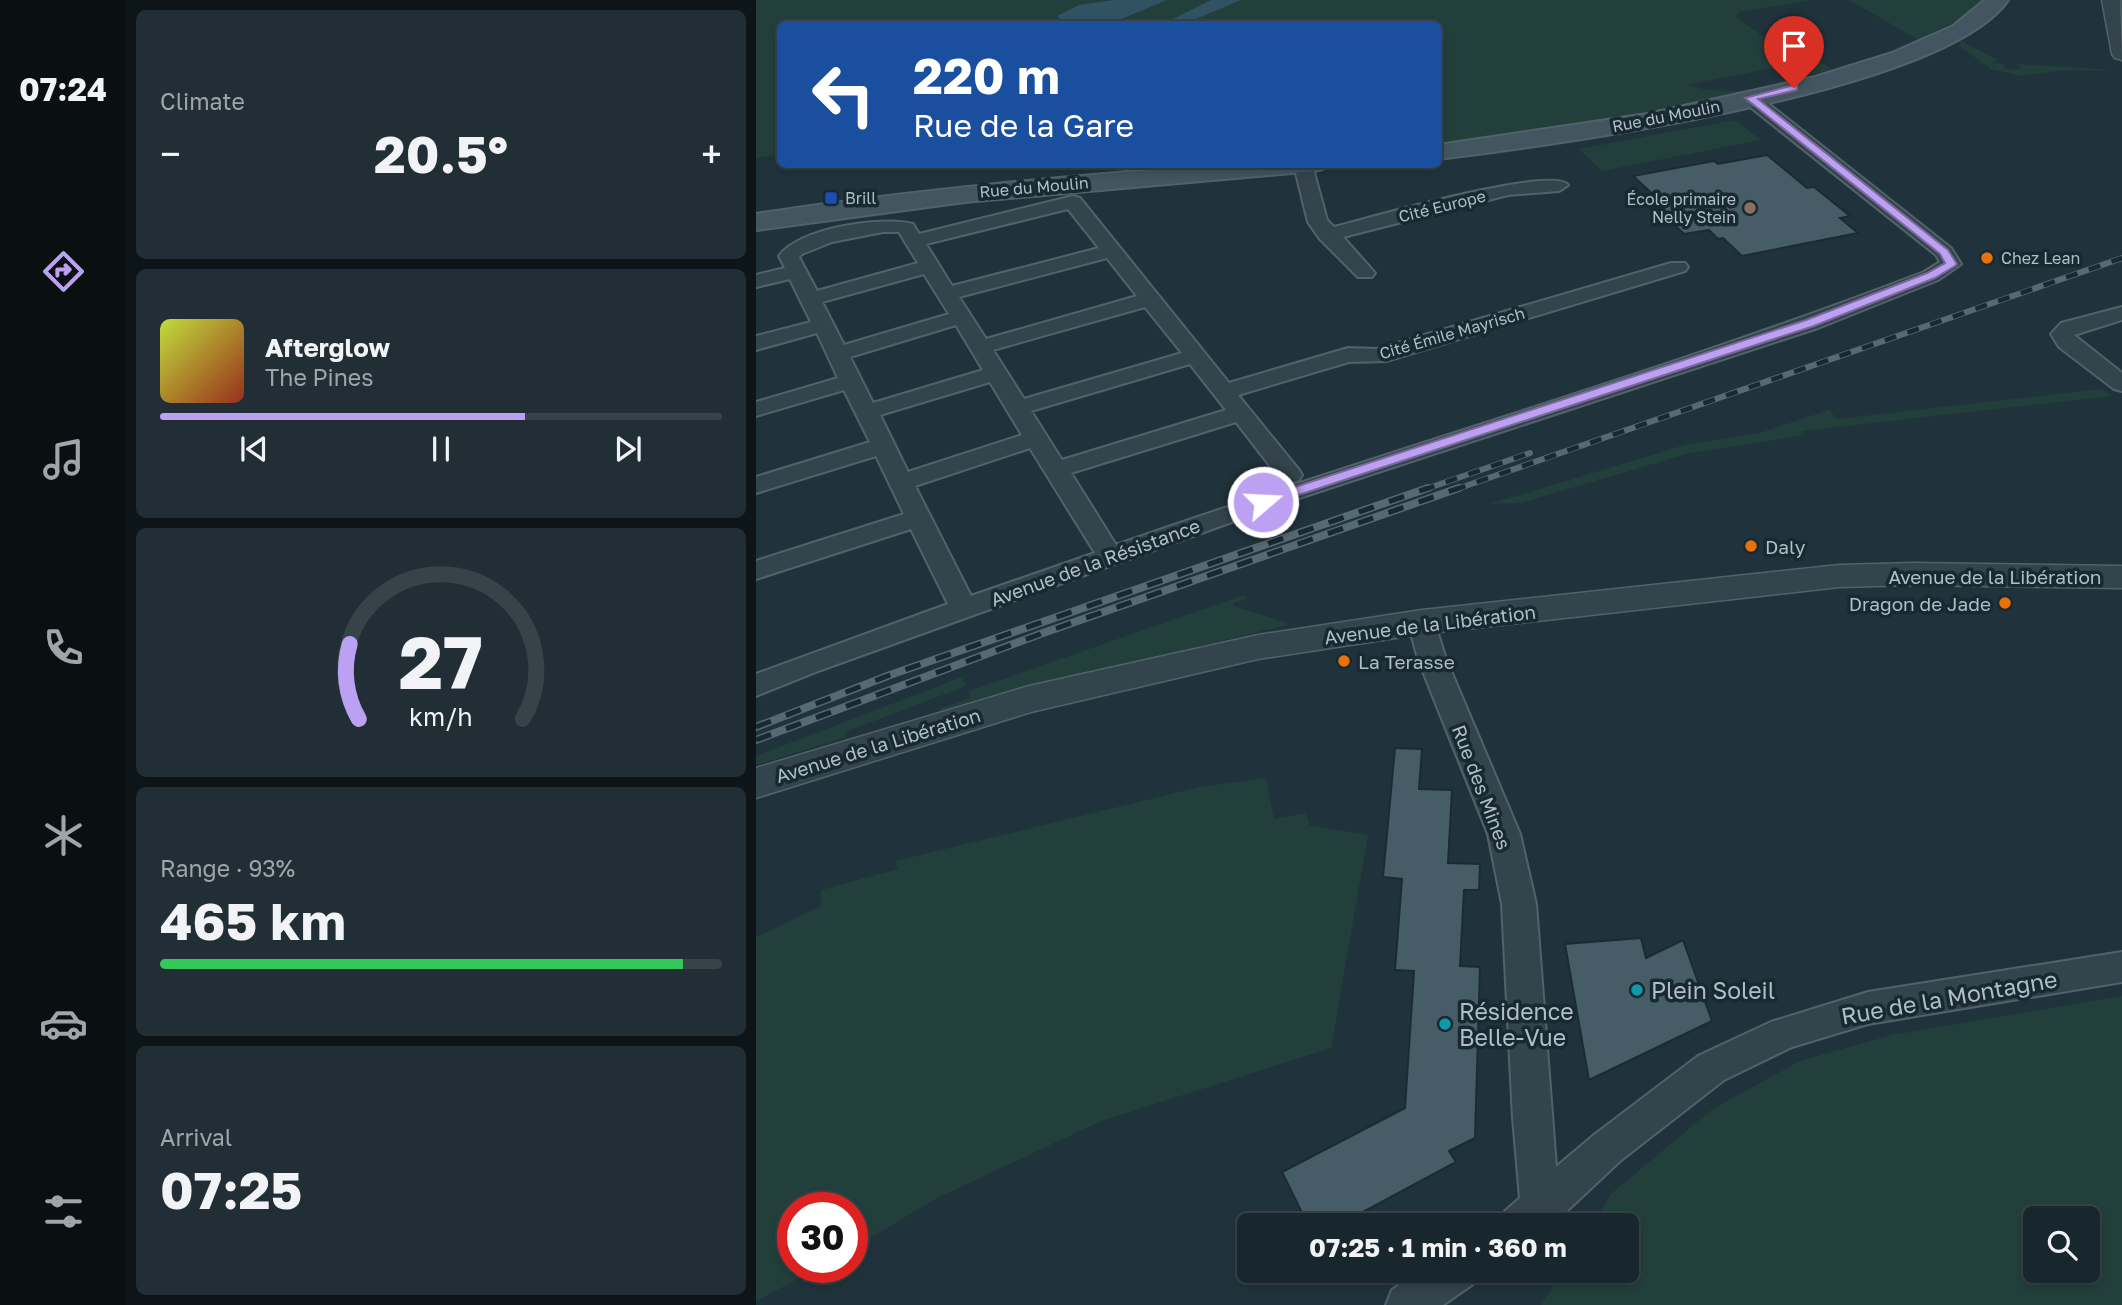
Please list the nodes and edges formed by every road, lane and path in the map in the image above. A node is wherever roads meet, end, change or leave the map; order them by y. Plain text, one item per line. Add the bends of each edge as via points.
1 (1998, 0) edge
2 (2111, 0) edge
3 (2122, 54) edge
4 (1750, 98) junction
5 (1442, 151) edge
6 (1270, 168) edge
7 (1309, 168) edge
8 (1559, 185) dead end
9 (756, 222) edge
10 (1327, 235) junction
11 (914, 241) junction
12 (1111, 251) junction
13 (930, 267) junction
14 (1678, 267) dead end
15 (796, 271) junction
16 (1365, 272) dead end
17 (756, 281) edge
18 (947, 294) junction
19 (810, 299) junction
20 (1150, 299) junction
21 (2122, 313) edge
22 (961, 317) junction
23 (823, 325) junction
24 (756, 343) edge
25 (980, 347) junction
26 (837, 354) junction
27 (1195, 356) junction
28 (996, 373) junction
29 (851, 382) junction
30 (2122, 384) edge
31 (1224, 392) junction
32 (1018, 408) junction
33 (756, 409) edge
34 (866, 412) junction
35 (1241, 413) junction
36 (1036, 438) junction
37 (883, 446) junction
38 (1056, 470) junction
39 (1290, 475) dead end
40 (901, 482) junction
41 (756, 485) edge
42 (918, 518) junction
43 (1109, 555) junction
44 (756, 570) edge
45 (2122, 576) edge
46 (964, 609) junction
47 (1422, 622) junction
48 (756, 686) edge
49 (756, 782) edge
50 (2122, 967) edge
51 (1530, 1213) edge
52 (1535, 1213) edge
53 (1440, 1283) edge
54 (1407, 1305) edge

1 - 4 main road, Rue du Moulin via 1975,21 1925,48 1869,68
2 - 3 street
4 - 5 main road, Rue du Moulin via 1613,127
4 - 43 street, Avenue de la Résistance via 1944,252 1951,264 1810,323
6 - 9 main road, Rue du Moulin via 991,190
7 - 10 street via 1318,222
8 - 10 street, Cité Europe via 1508,189
10 - 16 street
11 - 12 street via 1073,202
11 - 13 street
11 - 15 street via 906,228 893,223 803,244 790,251
12 - 18 street
12 - 20 street
13 - 18 street
13 - 19 street
14 - 31 street, Cité Émile Mayrisch via 1378,356 1348,355
15 - 17 street
15 - 19 street
18 - 22 street
19 - 23 street
20 - 25 street
20 - 27 street
21 - 30 street via 2062,334
22 - 25 street
22 - 26 street
23 - 24 street
23 - 26 street
25 - 28 street
26 - 29 street
27 - 31 street
27 - 32 street
28 - 32 street
28 - 34 street
29 - 33 street
29 - 34 street
31 - 35 street
32 - 36 street
34 - 37 street
35 - 38 street
35 - 39 street
36 - 38 street
36 - 40 street
37 - 40 street
37 - 41 street
38 - 43 street
40 - 42 street
42 - 44 street
42 - 46 street
43 - 46 street, Avenue de la Résistance
45 - 47 street, Avenue de la Libération via 1839,576
46 - 48 street, Avenue de la Résistance
47 - 49 street, Avenue de la Libération via 1258,648 1029,699
47 - 51 street, Rue des Mines via 1432,659 1504,834 1519,904 1532,1118
50 - 52 street, Rue de la Montagne via 1868,1008 1784,1033 1711,1069 1608,1148
53 - 54 street

